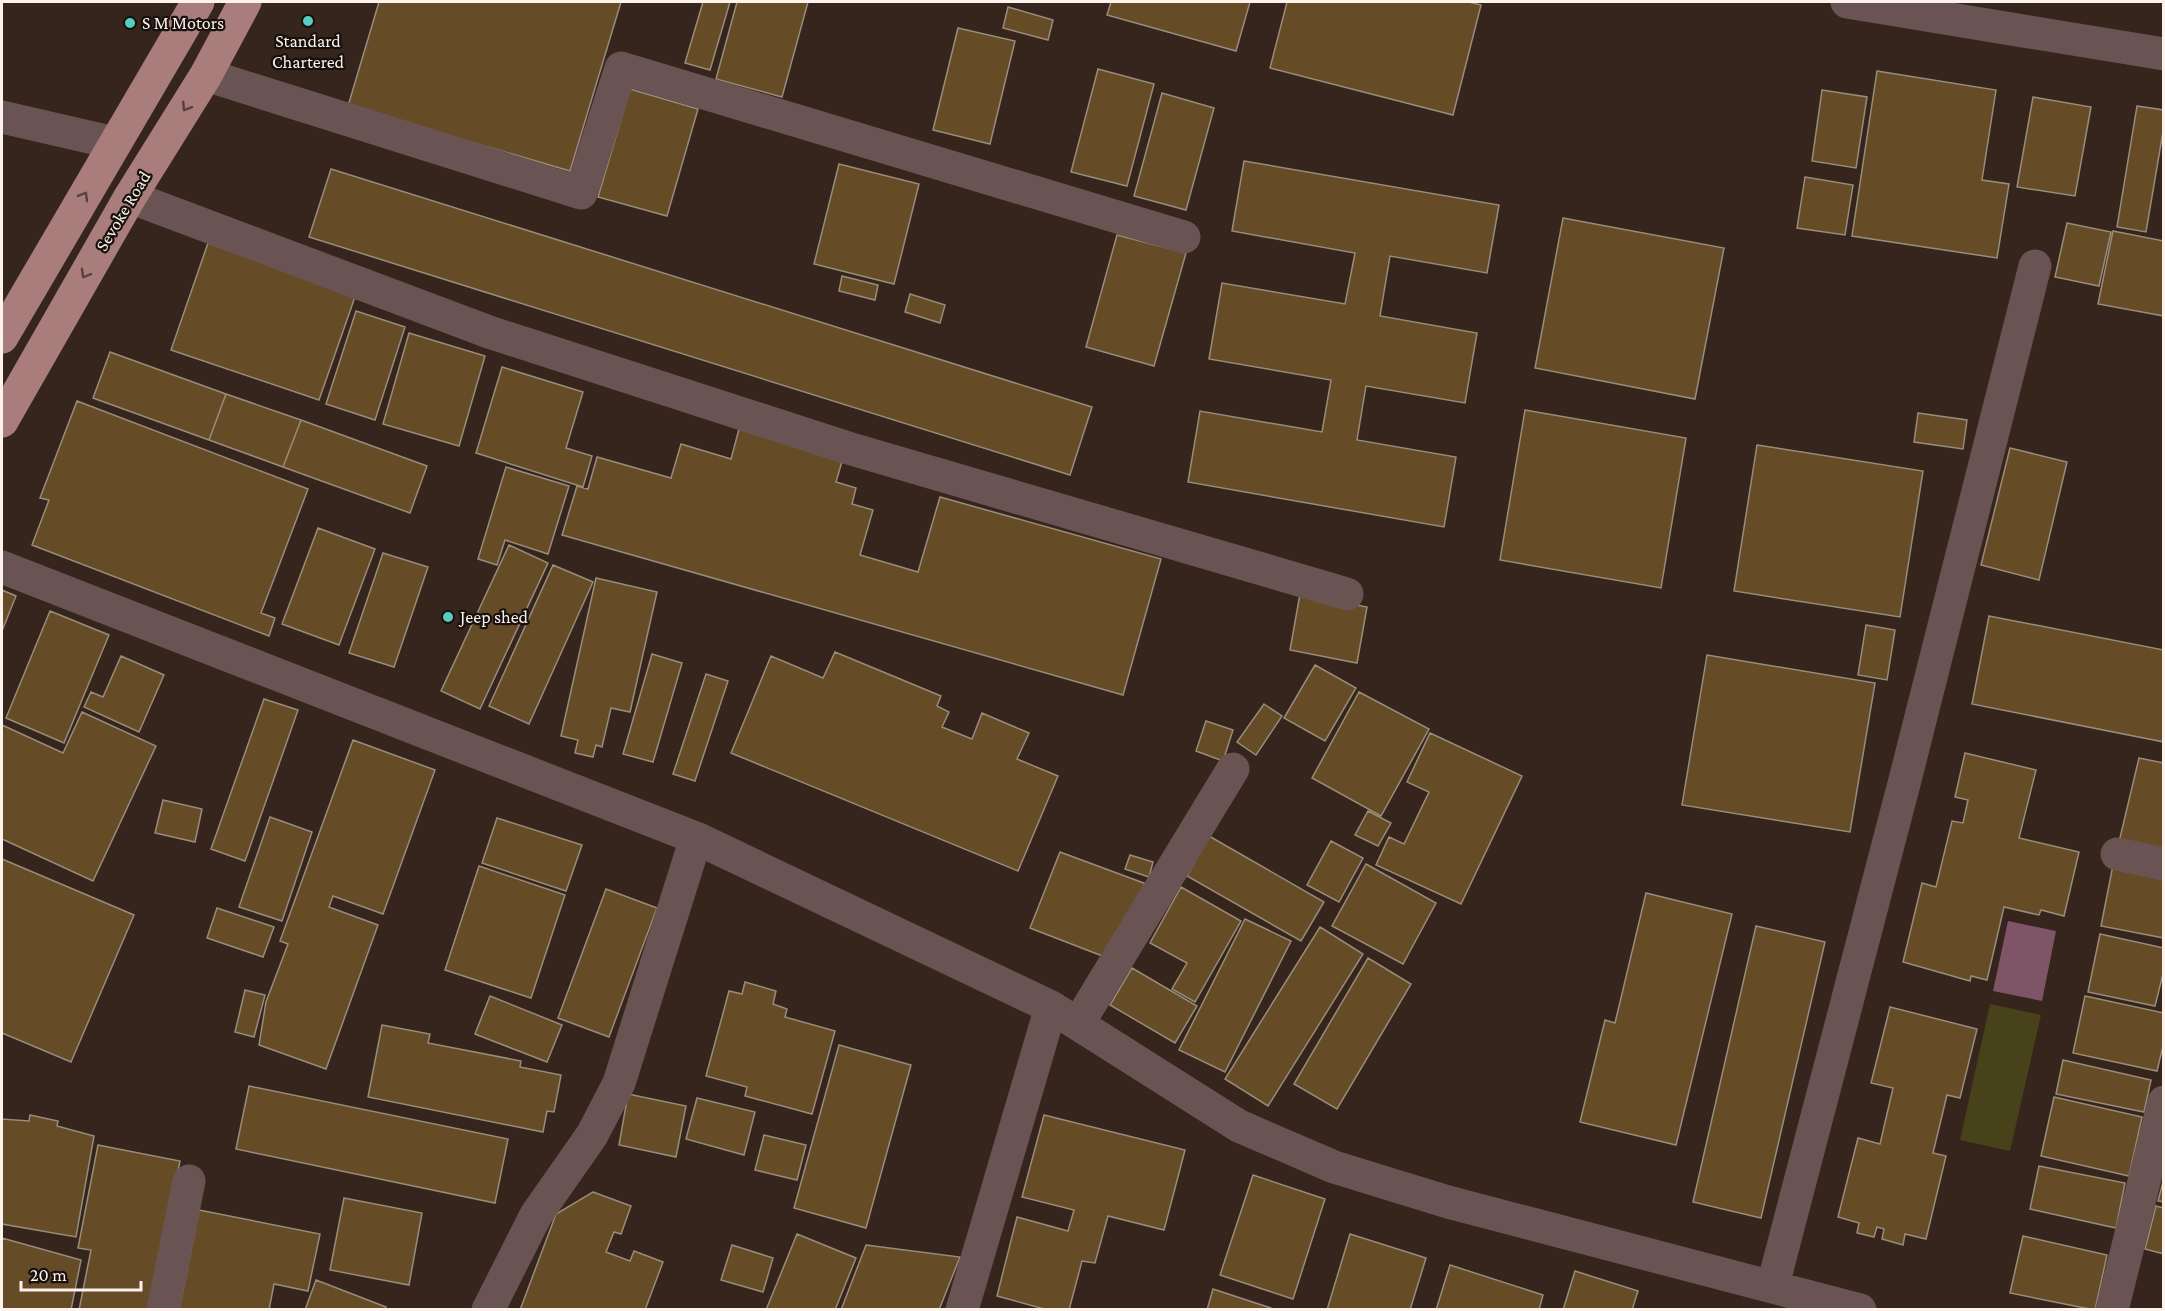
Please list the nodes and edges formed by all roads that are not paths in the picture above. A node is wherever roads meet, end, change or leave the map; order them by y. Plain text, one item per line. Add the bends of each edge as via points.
1 (198, 2) edge
2 (245, 2) edge
3 (1847, 2) edge
4 (2163, 54) edge
5 (206, 75) junction
6 (2, 117) edge
7 (115, 143) junction
8 (130, 197) junction
9 (1184, 237) dead end
10 (2035, 266) dead end
11 (2, 337) edge
12 (2, 421) edge
13 (2, 567) edge
14 (1347, 594) dead end
15 (1233, 769) dead end
16 (696, 838) junction
17 (2117, 854) dead end
18 (2163, 864) edge
19 (1064, 1016) junction
20 (2163, 1102) edge
21 (189, 1180) dead end
22 (1773, 1285) junction
23 (163, 1310) edge
24 (488, 1310) edge
25 (962, 1310) edge
26 (1860, 1310) edge
27 (2112, 1310) edge

1 - 7 main road
2 - 5 main road, Sevoke Road
3 - 4 street
5 -> 8 main road, Sevoke Road
5 - 9 street via 581,194 621,68
6 - 7 street
11 -> 7 main road
8 -> 12 main road, Sevoke Road
8 - 14 street via 501,335 848,448
10 - 22 street
13 - 16 street
15 - 19 street
16 - 19 street
16 - 24 street via 619,1083 592,1135 536,1215
17 - 18 street
19 - 22 street via 1239,1126 1334,1167 1448,1202
19 - 25 street
20 - 27 street
21 - 23 street
22 - 26 street

